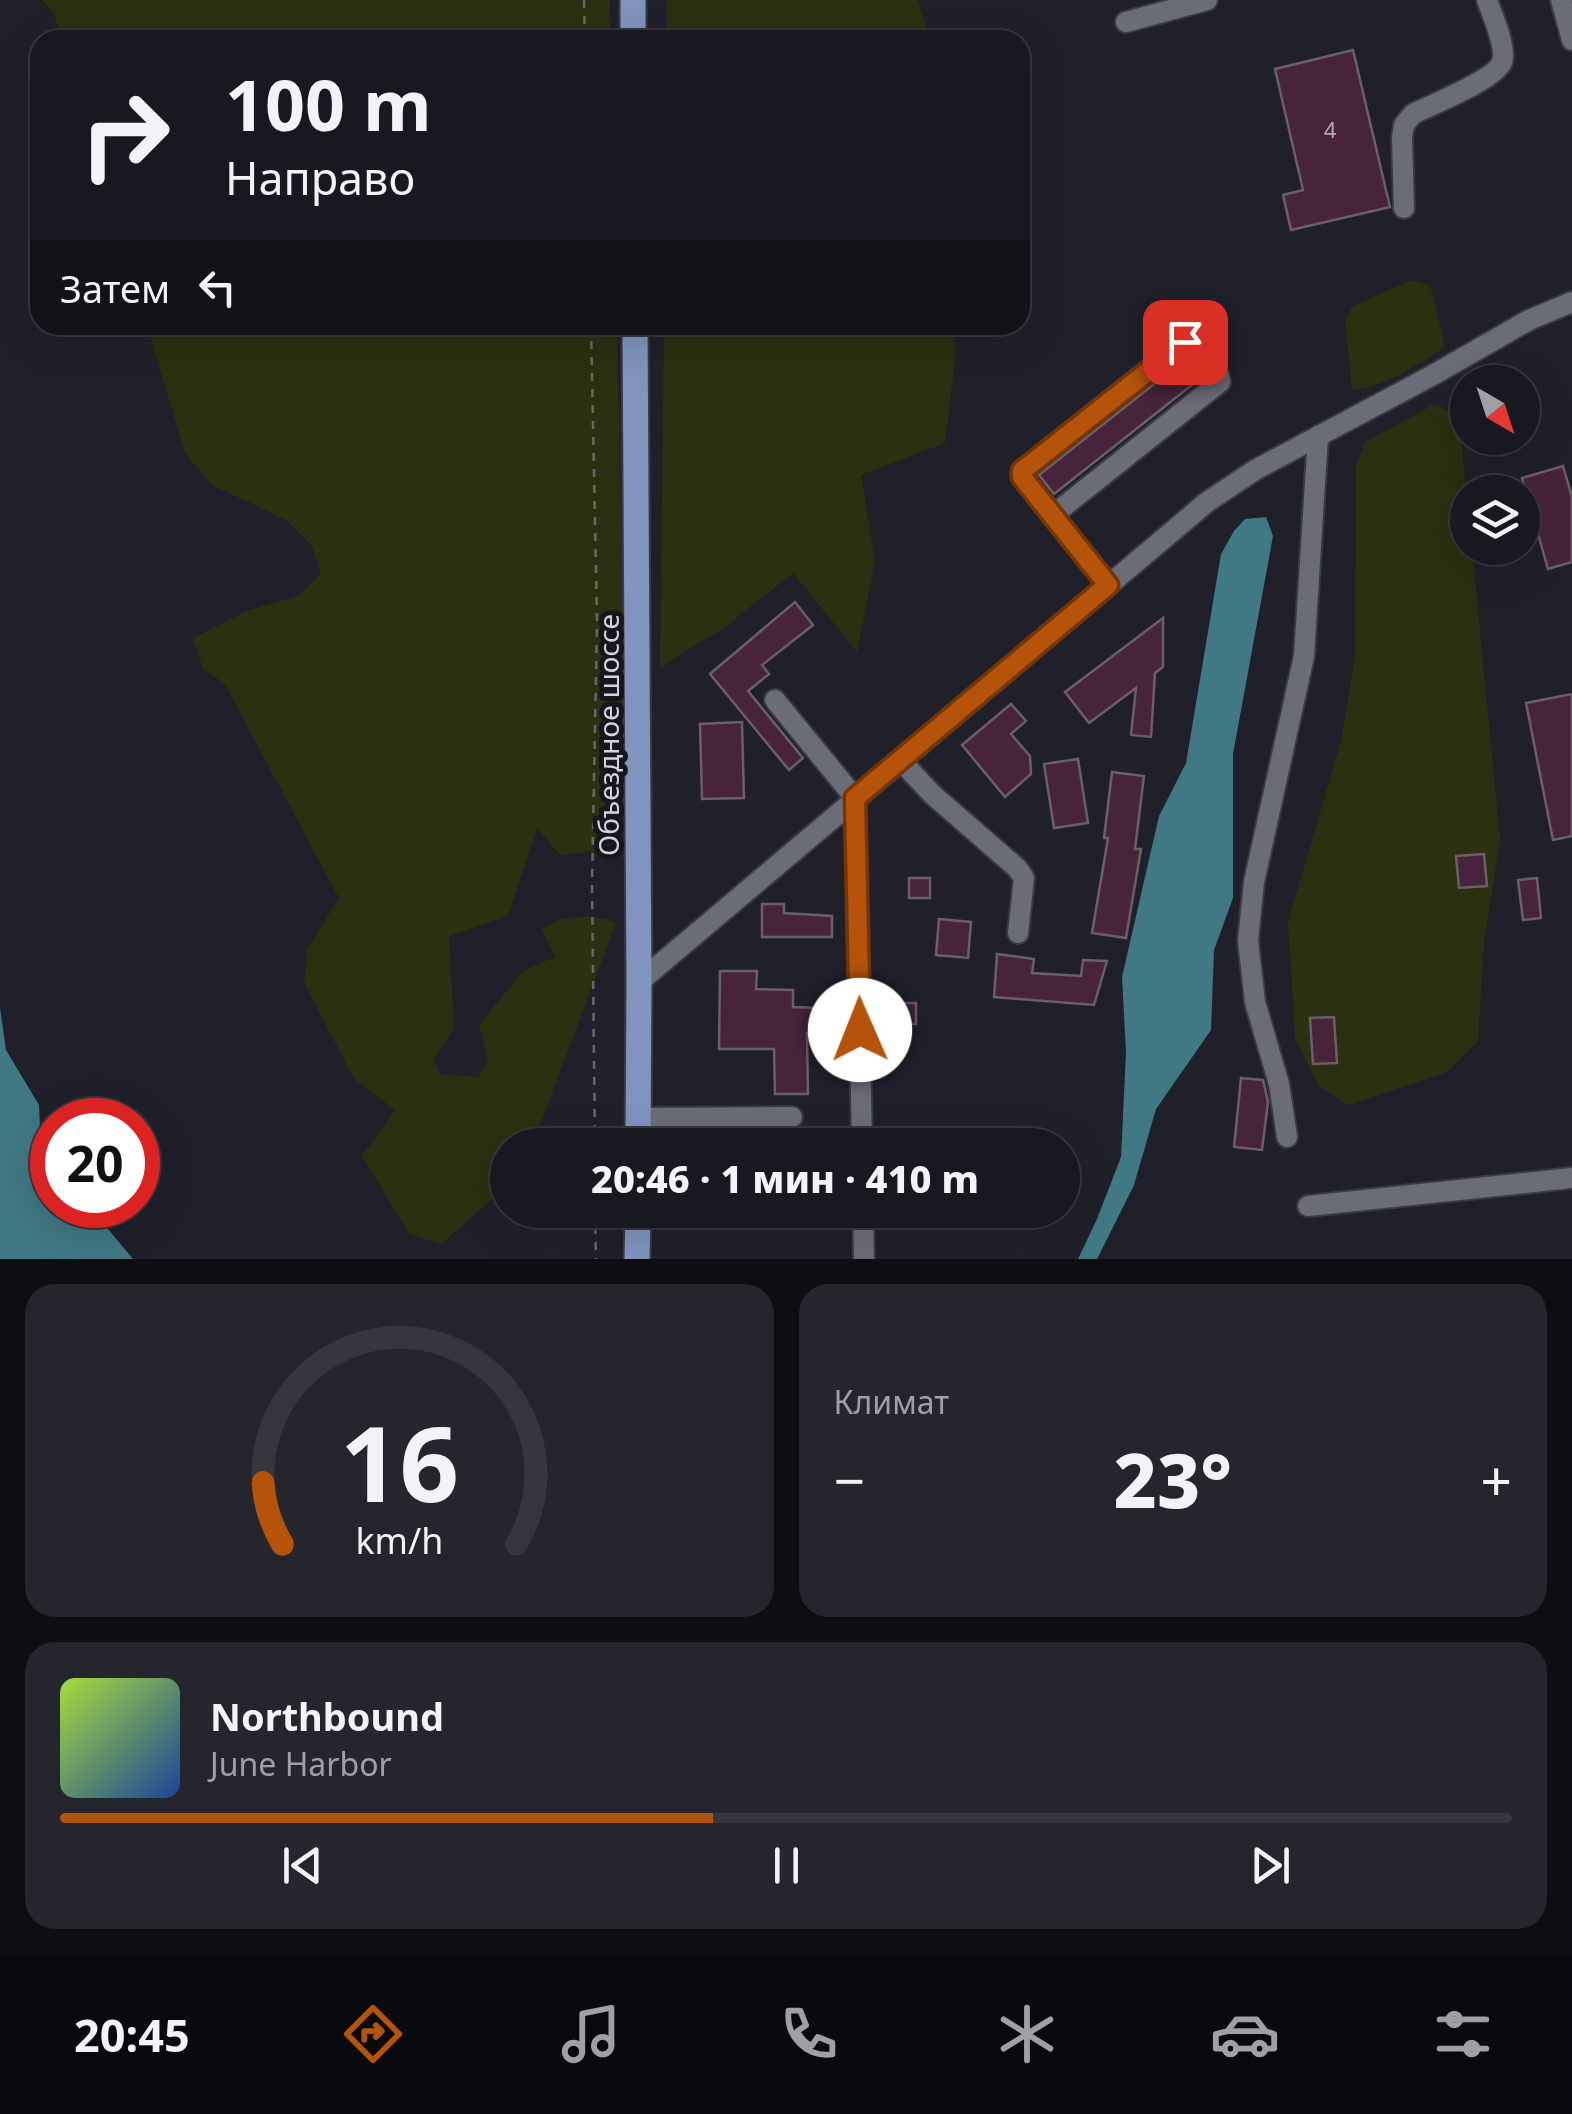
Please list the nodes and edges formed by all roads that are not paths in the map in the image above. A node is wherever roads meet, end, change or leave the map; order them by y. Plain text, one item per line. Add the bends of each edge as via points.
1 (633, 0) edge
2 (1206, 0) edge
3 (1487, 0) edge
4 (1562, 0) edge
5 (1126, 22) dead end
6 (633, 30) edge
7 (1572, 40) edge
8 (1404, 208) dead end
9 (1572, 302) edge
10 (635, 335) edge
11 (1318, 436) junction
12 (1053, 515) junction
13 (1108, 585) junction
14 (774, 700) dead end
15 (900, 760) junction
16 (855, 798) junction
17 (1018, 933) dead end
18 (639, 982) junction
19 (792, 1117) dead end
20 (638, 1118) junction
21 (638, 1128) edge
22 (862, 1128) edge
23 (1287, 1137) dead end
24 (1572, 1178) edge
25 (1308, 1206) dead end
26 (638, 1228) edge
27 (863, 1228) edge
28 (637, 1259) edge
29 (864, 1259) edge

1 - 6 main road
2 - 5 street
3 - 8 street via 1502,62 1492,76 1413,114 1404,125
4 - 7 street
9 - 11 street
10 - 18 main road, Объездное шоссе
11 - 13 street via 1207,502
11 - 23 street via 1304,656 1254,882 1248,942
12 - 12 street via 1022,471 1191,341 1220,382
12 - 13 street
13 - 15 street
14 - 16 street
15 - 16 street
15 - 17 street via 1024,878
16 - 18 street
16 - 22 street
18 - 20 main road, Объездное шоссе
19 - 20 street
20 - 21 main road, Объездное шоссе
24 - 25 street
26 - 28 main road
27 - 29 street

